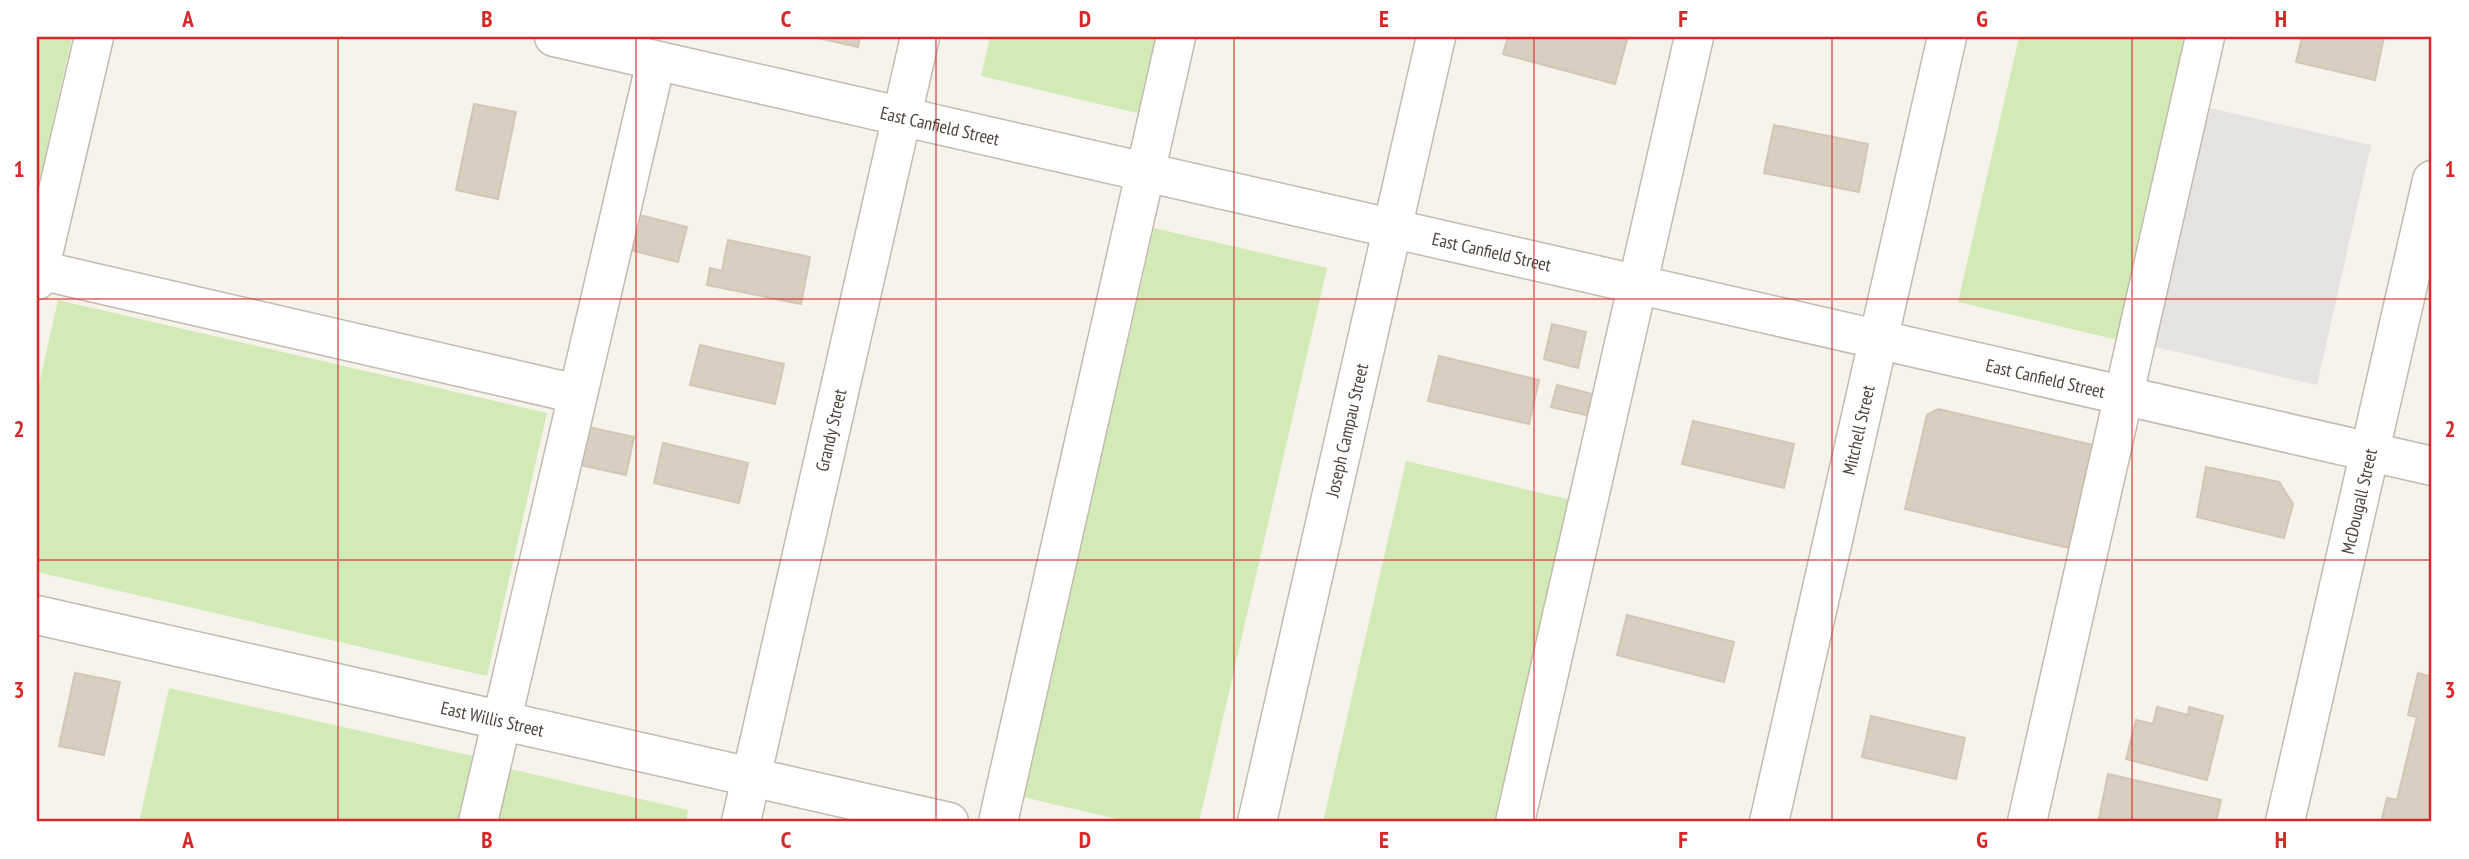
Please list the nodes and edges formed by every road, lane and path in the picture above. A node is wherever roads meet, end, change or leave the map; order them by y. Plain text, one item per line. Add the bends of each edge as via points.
1 (94, 37) edge
2 (554, 37) edge
3 (920, 37) edge
4 (1176, 37) edge
5 (1436, 37) edge
6 (1694, 37) edge
7 (1947, 37) edge
8 (2205, 37) edge
9 (642, 51) edge
10 (901, 118) junction
11 (1145, 174) junction
12 (2432, 180) edge
13 (1392, 230) junction
14 (38, 275) edge
15 (1637, 286) junction
16 (1878, 342) junction
17 (577, 394) junction
18 (2123, 397) junction
19 (2370, 453) junction
20 (2432, 466) edge
21 (37, 615) edge
22 (500, 720) junction
23 (751, 778) junction
24 (478, 822) edge
25 (741, 822) edge
26 (949, 822) edge
27 (998, 822) edge
28 (1257, 822) edge
29 (1515, 822) edge
30 (1769, 822) edge
31 (2027, 822) edge
32 (2286, 822) edge

1 - 14 street
2 - 9 street, East Canfield Street
3 - 10 street, Grandy Street
4 - 11 street
5 - 13 street, Joseph Campau Street
6 - 15 street
7 - 16 street, Mitchell Street
8 - 18 street
9 - 10 street, East Canfield Street
9 - 17 street
10 - 11 street, East Canfield Street
10 - 23 street, Grandy Street
11 - 13 street, East Canfield Street
11 - 27 street
12 - 19 street, McDougall Street
13 - 15 street, East Canfield Street
13 - 28 street, Joseph Campau Street
14 - 17 street
15 - 16 street, East Canfield Street
15 - 29 street
16 - 18 street, East Canfield Street
16 - 30 street, Mitchell Street
17 - 22 street
18 - 19 street, East Canfield Street
18 - 31 street
19 - 20 street, East Canfield Street
19 - 32 street, McDougall Street
21 - 22 street, East Willis Street
22 - 23 street, East Willis Street
22 - 24 street
23 - 25 street, Grandy Street
23 - 26 street, East Willis Street

